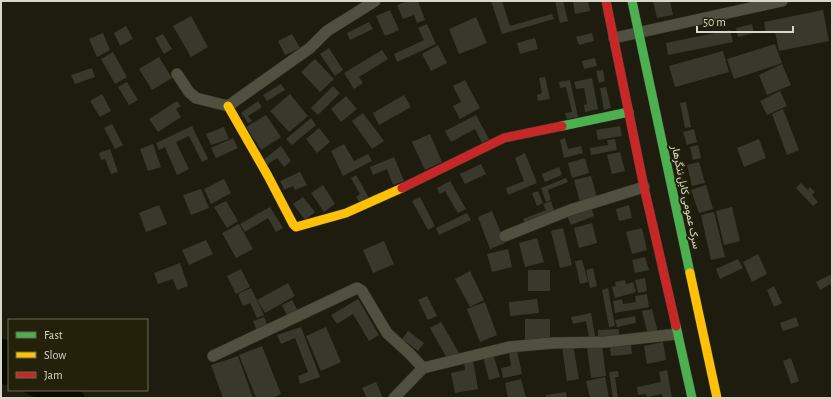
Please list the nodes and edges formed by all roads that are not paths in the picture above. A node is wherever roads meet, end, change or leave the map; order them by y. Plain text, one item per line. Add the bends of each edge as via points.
1 (375, 1) edge
2 (606, 1) edge
3 (632, 1) edge
4 (782, 1) edge
5 (638, 32) junction
6 (614, 38) junction
7 (177, 74) dead end
8 (228, 106) junction
9 (629, 112) junction
10 (644, 187) junction
11 (505, 236) dead end
12 (677, 334) junction
13 (214, 356) dead end
14 (423, 368) junction
15 (394, 398) edge
16 (692, 398) edge
17 (717, 398) edge

1 - 8 street via 327,31 310,48
2 - 6 main road
3 - 5 main road, سرک عمومی کابل ننگرهار
4 - 5 street
5 - 6 street
5 - 17 main road, سرک عمومی کابل ننگرهار
6 - 9 main road
7 - 8 street via 196,98
8 - 9 main road via 296,227 346,213 414,183 504,138
9 - 10 main road
10 - 11 street via 570,210
10 - 12 main road
12 - 14 street via 606,342 509,347
12 - 16 main road
13 - 14 street via 357,288 362,291 387,333
14 - 15 street

